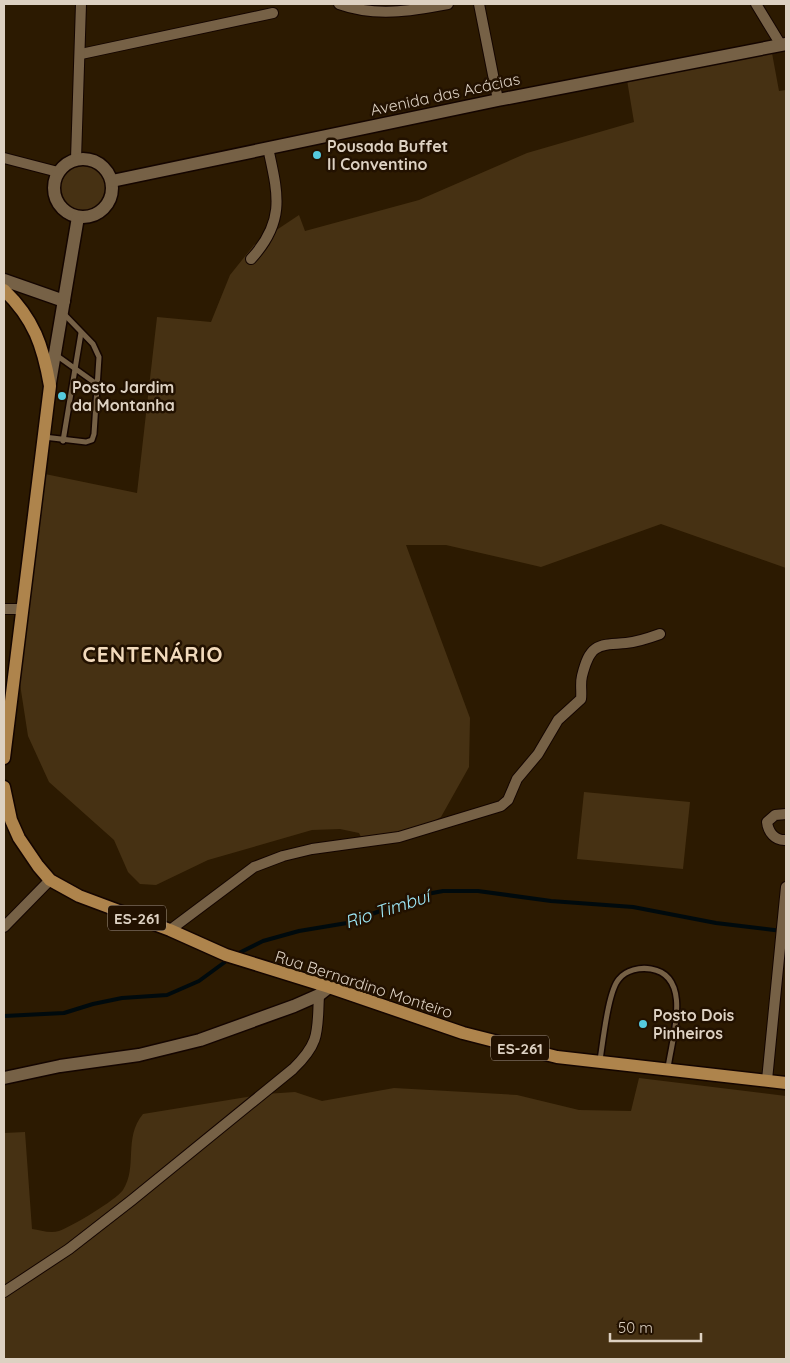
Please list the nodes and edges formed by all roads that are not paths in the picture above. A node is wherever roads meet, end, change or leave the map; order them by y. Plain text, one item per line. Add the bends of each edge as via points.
1 (81, 4) edge
2 (341, 4) edge
3 (448, 4) edge
4 (479, 4) edge
5 (756, 4) edge
6 (273, 14) dead end
7 (784, 44) edge
8 (81, 54) junction
9 (498, 100) junction
10 (268, 148) junction
11 (4, 158) edge
12 (76, 159) junction
13 (58, 172) junction
14 (112, 181) junction
15 (78, 217) junction
16 (251, 259) dead end
17 (4, 280) edge
18 (4, 290) edge
19 (63, 306) junction
20 (82, 332) junction
21 (55, 354) junction
22 (74, 369) junction
23 (98, 385) junction
24 (50, 386) junction
25 (44, 437) junction
26 (64, 441) junction
27 (4, 609) edge
28 (24, 609) junction
29 (660, 634) dead end
30 (4, 758) edge
31 (4, 787) edge
32 (786, 814) edge
33 (786, 840) edge
34 (50, 880) junction
35 (786, 887) edge
36 (4, 927) edge
37 (170, 930) junction
38 (324, 991) junction
39 (599, 1063) junction
40 (668, 1072) junction
41 (6, 1075) edge
42 (767, 1080) junction
43 (786, 1083) edge
44 (4, 1292) edge

1 - 8 street
2 - 3 street via 380,12 410,11
4 - 9 street
5 - 7 street
6 - 8 street
7 - 9 street, Avenida das Acácias
8 - 12 street
9 - 10 street, Avenida das Acácias
10 - 14 street, Avenida das Acácias
10 - 16 street via 278,206 268,237
11 - 13 street
12 - 13 street
12 - 14 street via 99,163
13 - 15 street via 54,183 57,200 68,213
14 - 15 street via 113,192 105,208 90,217
15 - 19 street
17 - 19 street
18 - 24 main road via 27,317 39,338
19 - 20 lane
19 - 21 street
20 - 22 lane
20 - 23 lane via 97,350
21 - 22 lane
21 - 24 street
22 - 23 lane
22 - 26 lane
23 - 26 lane via 92,440
24 - 25 main road
25 - 26 lane
25 - 28 main road
27 - 28 street
28 - 30 main road
29 - 37 street via 634,642 606,643 595,649 585,666 579,701 558,720 538,754 517,779 508,800 501,806 399,837 283,856 254,867
31 - 34 main road, Rua Bernardino Monteiro / ES-261 via 11,820 19,838
32 - 33 street via 775,815 767,822 768,830 774,836
34 - 36 street
34 - 37 main road, Rua Bernardino Monteiro / ES-261 via 78,896
35 - 42 street
37 - 38 main road, Rua Bernardino Monteiro / ES-261 via 226,955
38 - 39 main road, Rua Bernardino Monteiro / ES-261 via 463,1033 557,1057
38 - 41 street via 294,1006 200,1040 139,1055
38 - 44 street via 315,1044 294,1069 132,1200
39 - 40 main road, Rua Bernardino Monteiro / ES-261
39 - 40 lane via 613,990 619,978 645,968 670,976 676,988
40 - 42 main road, Rua Bernardino Monteiro / ES-261
42 - 43 main road, Rua Bernardino Monteiro / ES-261

